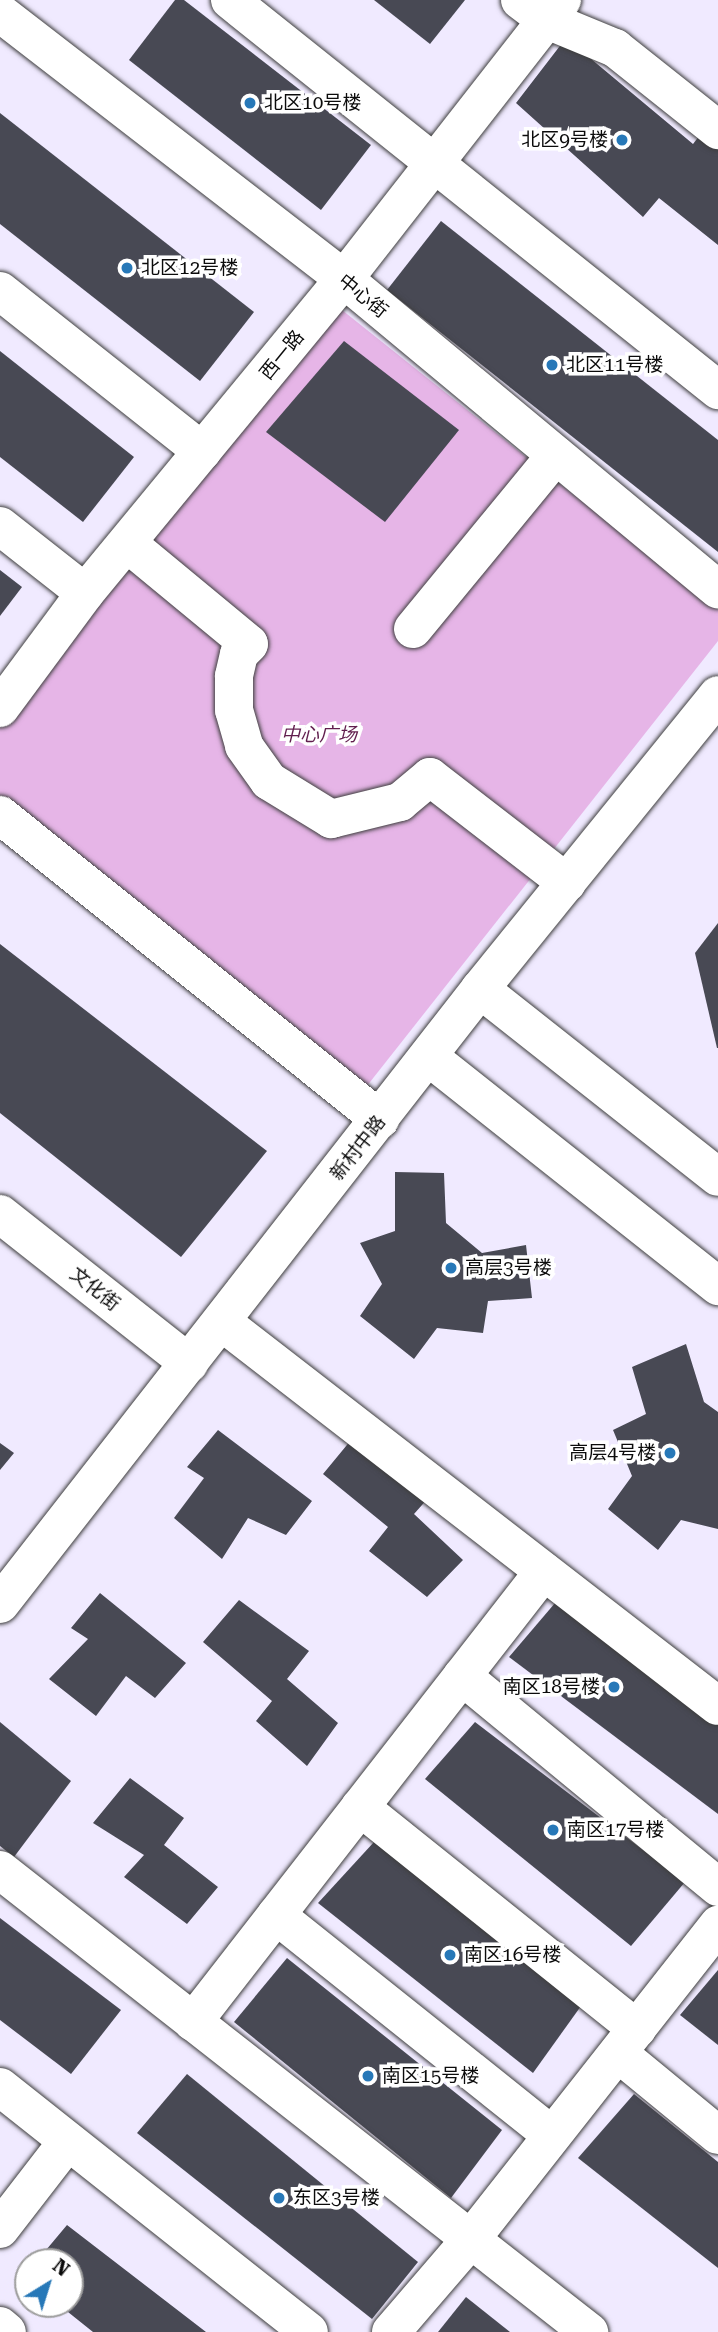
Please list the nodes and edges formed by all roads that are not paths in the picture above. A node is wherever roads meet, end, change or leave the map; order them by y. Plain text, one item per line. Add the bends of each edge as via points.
1 (230, 0) edge
2 (543, 7) edge
3 (0, 13) edge
4 (718, 130) edge
5 (436, 161) junction
6 (344, 279) junction
7 (0, 291) edge
8 (718, 390) edge
9 (202, 451) junction
10 (556, 455) junction
11 (0, 526) edge
12 (127, 542) junction
13 (718, 589) edge
14 (85, 593) junction
15 (413, 629) dead end
16 (718, 695) edge
17 (0, 708) edge
18 (0, 815) edge
19 (567, 883) junction
20 (481, 989) junction
21 (429, 1058) junction
22 (380, 1119) junction
23 (718, 1177) edge
24 (0, 1214) edge
25 (718, 1286) edge
26 (222, 1322) junction
27 (190, 1363) junction
28 (544, 1571) junction
29 (0, 1604) edge
30 (462, 1676) junction
31 (718, 1706) edge
32 (360, 1807) junction
33 (0, 1870) edge
34 (718, 1887) edge
35 (276, 1915) junction
36 (718, 1926) edge
37 (193, 2022) junction
38 (627, 2041) junction
39 (0, 2087) edge
40 (552, 2135) junction
41 (718, 2135) edge
42 (68, 2141) junction
43 (0, 2229) edge
44 (471, 2239) junction
45 (0, 2326) edge
46 (7, 2332) edge
47 (309, 2332) edge
48 (391, 2332) edge
49 (589, 2332) edge

1 - 5 street
2 - 4 street via 615,48
2 - 5 street, 西一路
3 - 6 street, 中心街
5 - 6 street, 西一路
5 - 8 street
6 - 9 street, 西一路
6 - 10 street, 中心街
7 - 9 street
9 - 12 street, 西一路
10 - 13 street, 中心街
10 - 15 street
11 - 14 street
12 - 14 street, 西一路
12 - 19 street via 249,644 239,654 234,710 244,747 269,781 331,819 400,802 430,777
14 - 17 street, 西一路
16 - 19 street, 新村中路
18 - 22 street
19 - 20 street, 新村中路
20 - 21 street, 新村中路
20 - 23 street
21 - 22 street, 新村中路
21 - 25 street
22 - 26 street, 新村中路
24 - 27 street, 文化街
26 - 27 street, 新村中路
26 - 28 street
27 - 29 street, 新村中路
28 - 30 street
28 - 31 street
30 - 32 street
30 - 34 street
32 - 35 street
32 - 38 street
33 - 37 street
35 - 37 street
35 - 40 street
36 - 38 street
37 - 44 street
38 - 40 street
38 - 41 street
39 - 42 street
40 - 44 street
42 - 43 street
42 - 47 street
44 - 48 street
44 - 49 street
45 - 46 street

